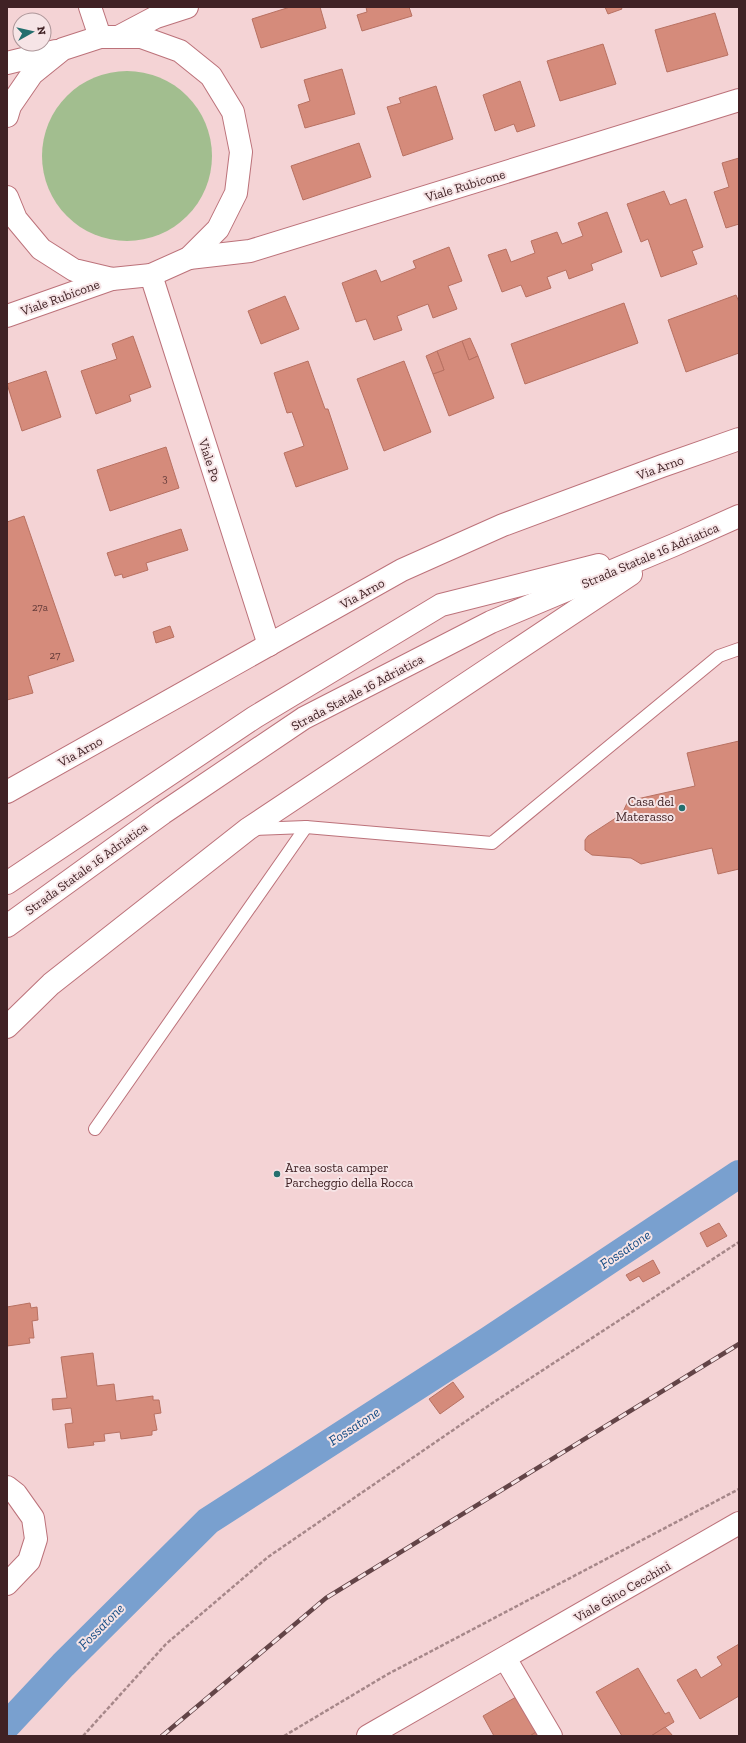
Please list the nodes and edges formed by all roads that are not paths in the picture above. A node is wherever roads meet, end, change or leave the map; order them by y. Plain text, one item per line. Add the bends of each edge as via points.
1 (90, 7) edge
2 (187, 7) edge
3 (110, 37) junction
4 (63, 49) junction
5 (7, 63) edge
6 (739, 100) edge
7 (7, 116) edge
8 (7, 197) edge
9 (189, 258) junction
10 (152, 275) junction
11 (112, 279) junction
12 (7, 316) edge
13 (739, 439) edge
14 (739, 516) edge
15 (674, 545) junction
16 (269, 645) junction
17 (739, 649) edge
18 (7, 792) edge
19 (306, 827) junction
20 (248, 829) junction
21 (7, 883) edge
22 (7, 926) edge
23 (7, 1027) edge
24 (95, 1129) dead end
25 (7, 1487) edge
26 (739, 1523) edge
27 (7, 1584) edge
28 (505, 1658) junction
29 (368, 1736) edge
30 (551, 1736) edge

1 - 3 street
2 - 3 street
3 - 4 street
3 - 9 street via 141,37 180,51 211,76 232,112 241,152 236,192 218,229
4 - 5 street
4 - 7 street via 32,74 10,106
6 - 9 street, Viale Rubicone via 250,251
8 - 11 street via 16,219 41,249 74,270
9 - 10 street
10 - 11 street
10 - 16 street, Viale Po
11 - 12 street, Viale Rubicone
13 - 16 street, Via Arno via 503,525 402,570
14 - 15 street, Strada Statale 16 Adriatica
15 - 20 street
15 - 21 street via 441,605 255,717
15 - 22 street, Strada Statale 16 Adriatica via 491,622 304,718 163,813
16 - 18 street, Via Arno
17 - 19 lane via 719,656 492,843
19 - 20 lane
19 - 24 lane
20 - 23 street via 51,984
25 - 27 street via 16,1494 33,1518 36,1539 29,1561
26 - 28 street, Viale Gino Cecchini
28 - 29 street, Viale Gino Cecchini
28 - 30 street

